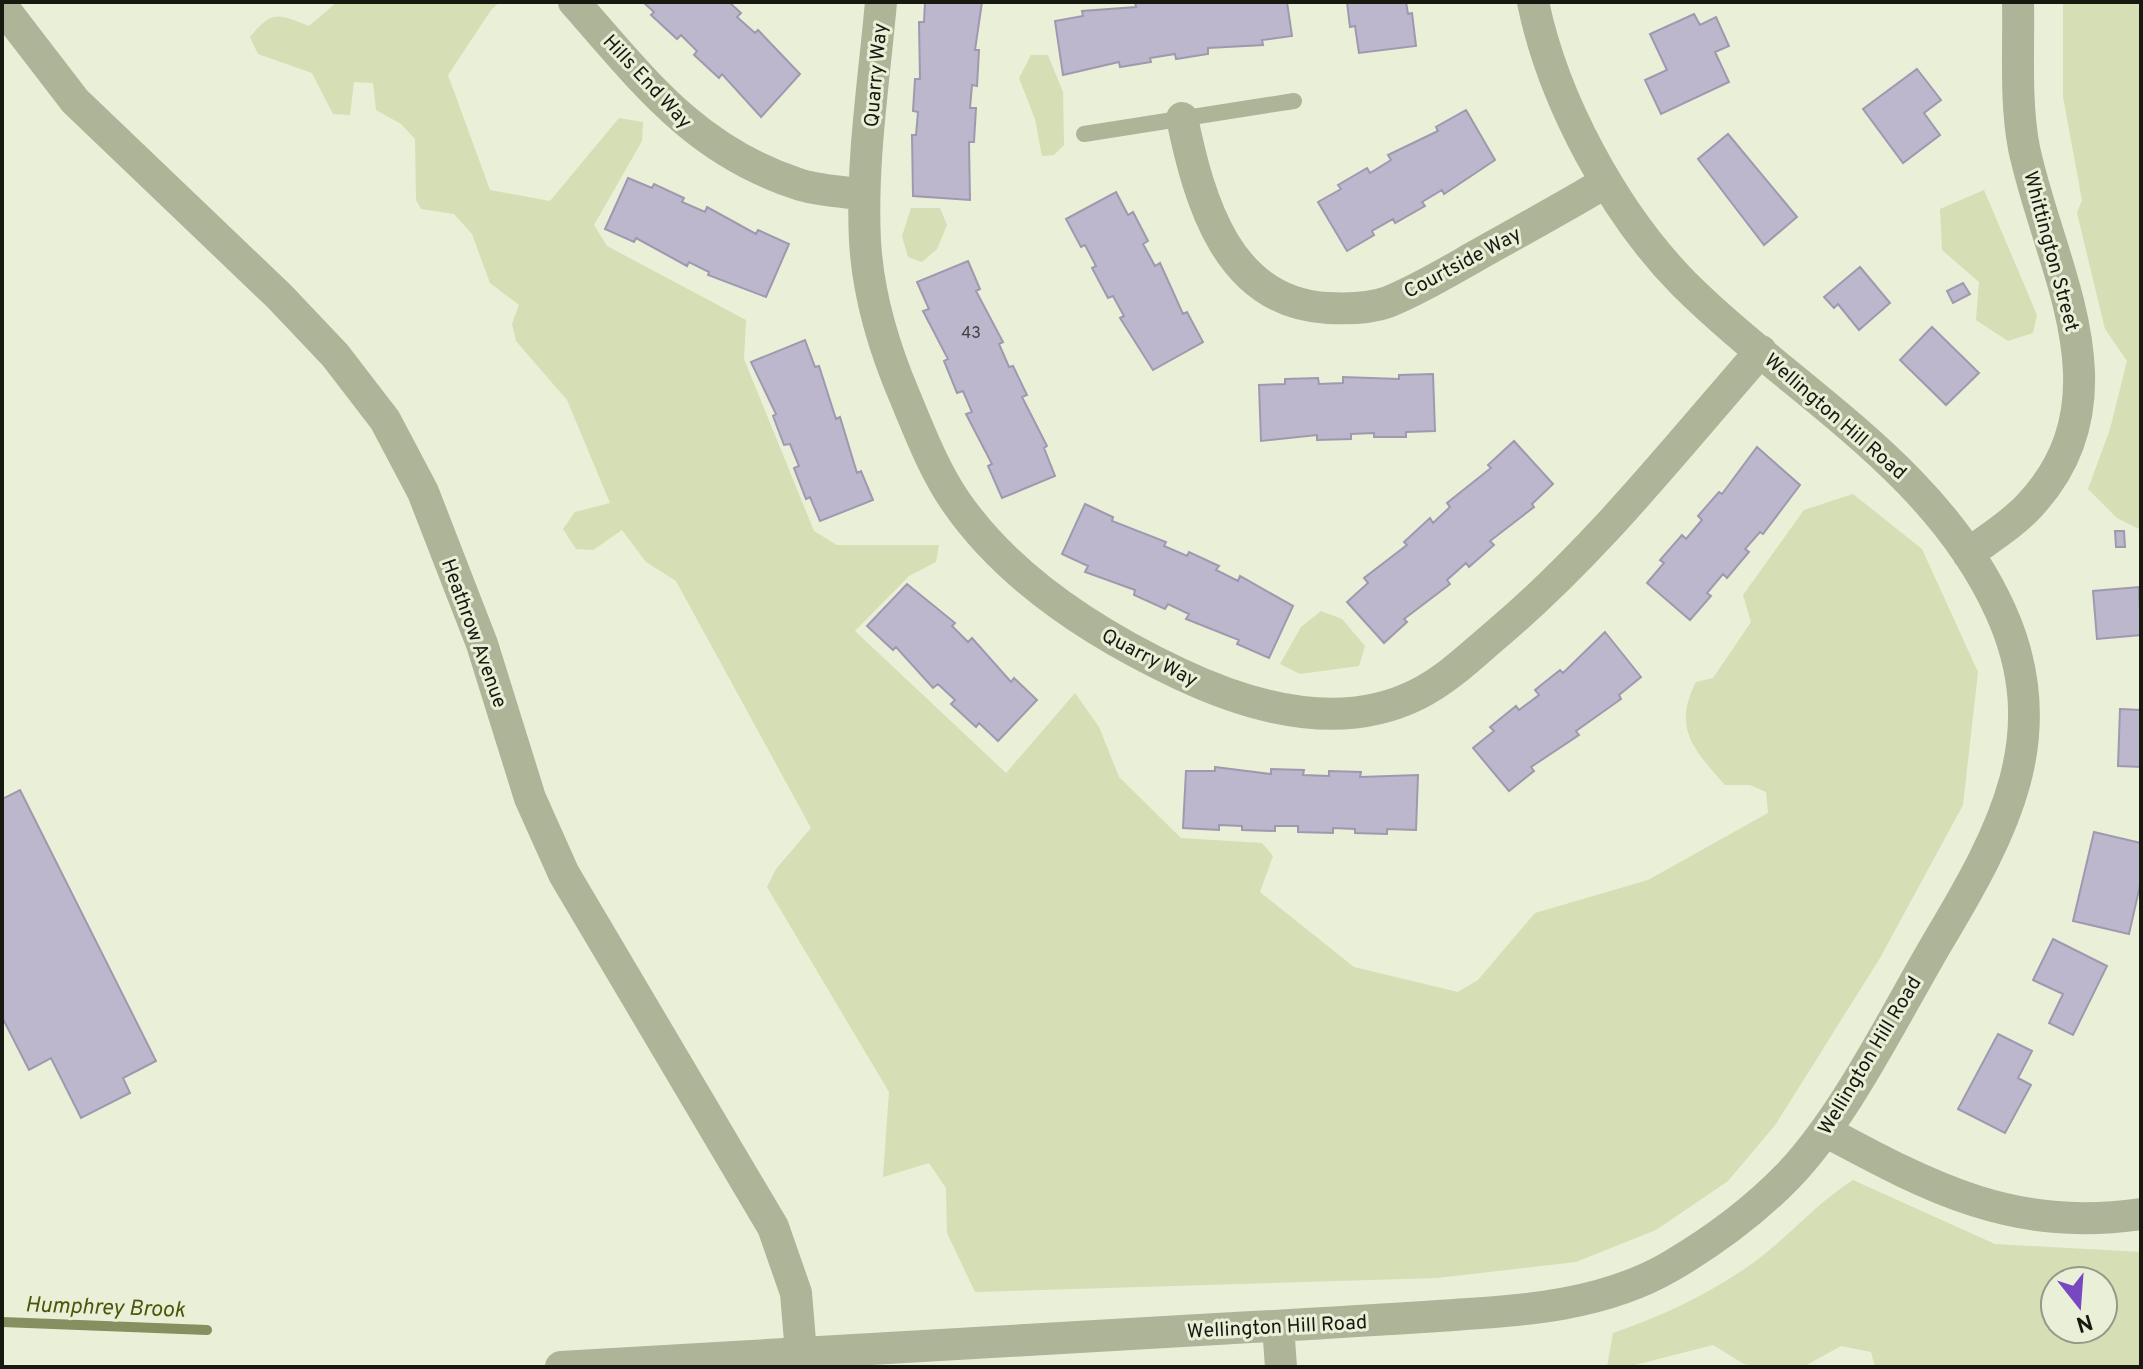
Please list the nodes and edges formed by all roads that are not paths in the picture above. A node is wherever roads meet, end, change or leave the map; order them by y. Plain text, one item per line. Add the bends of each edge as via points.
1 (574, 2) edge
2 (881, 2) edge
3 (1533, 2) edge
4 (2018, 2) edge
5 (2, 6) edge
6 (1294, 101) dead end
7 (1182, 118) junction
8 (1084, 134) dead end
9 (1606, 182) junction
10 (864, 195) junction
11 (1761, 351) junction
12 (1968, 554) junction
13 (1825, 1131) junction
14 (2141, 1214) edge
15 (1278, 1326) junction
16 (801, 1353) junction
17 (561, 1367) edge
18 (1281, 1367) edge

1 - 10 street, Hills End Way via 667,106 723,151 800,185
2 - 10 street, Quarry Way
3 - 9 street, Wellington Hill Road via 1557,80
4 - 12 street, Whittington Street via 2024,144 2071,302 2080,381 2076,421 2046,485 2028,507
5 - 16 street, Heathrow Avenue via 75,101 279,296 335,355 385,420 423,492 482,644 530,798 564,874 773,1227 796,1293
6 - 7 lane
7 - 8 lane
7 - 9 street, Courtside Way via 1204,201 1236,262 1283,300 1315,307 1353,309 1386,302
9 - 11 street, Wellington Hill Road via 1648,243 1685,284
10 - 11 street, Quarry Way via 870,277 889,358 928,451 969,519 1050,599 1091,627 1201,684 1273,709 1320,713 1388,705 1451,673 1572,566 1626,510
11 - 12 street, Wellington Hill Road via 1894,464
12 - 13 street, Wellington Hill Road via 2001,611 2016,655 2024,698 2021,763 1994,844
13 - 14 street via 1906,1174 2005,1210 2057,1220
13 - 15 street, Wellington Hill Road via 1757,1205 1668,1268 1621,1290 1563,1305
15 - 16 street, Wellington Hill Road
15 - 18 street
16 - 17 street, Wellington Hill Road

